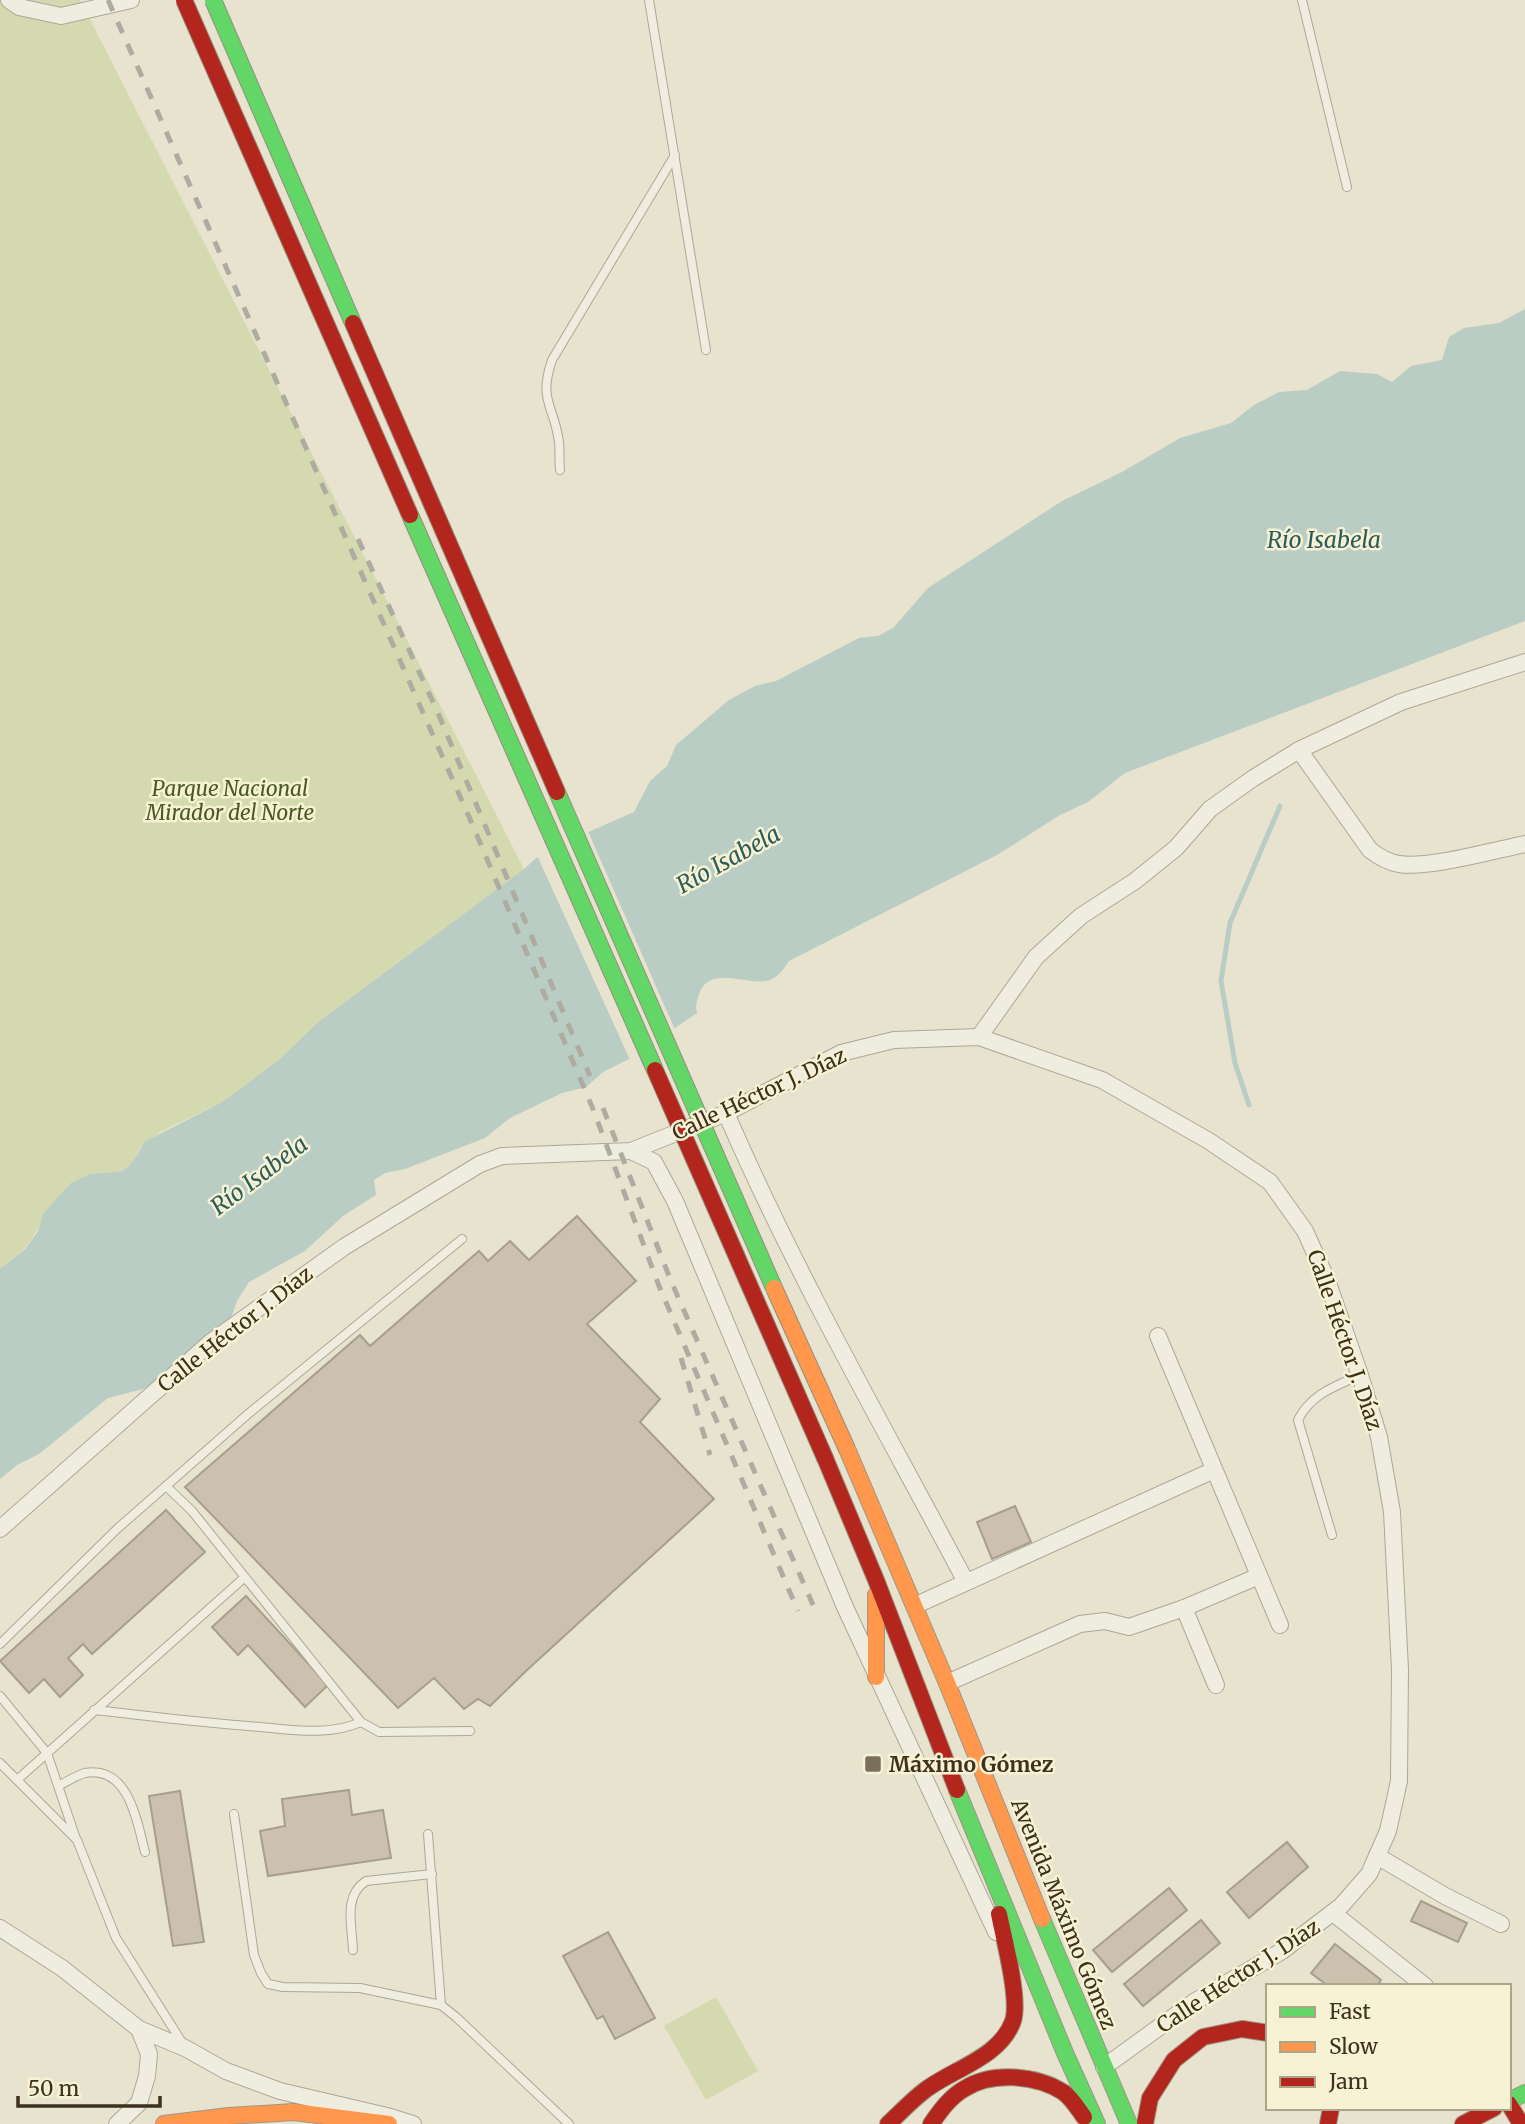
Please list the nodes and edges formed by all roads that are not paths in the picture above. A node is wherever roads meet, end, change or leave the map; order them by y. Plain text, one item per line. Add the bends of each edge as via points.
1 (9, 0) edge
2 (131, 0) edge
3 (184, 0) edge
4 (213, 0) edge
5 (649, 0) edge
6 (1302, 0) edge
7 (675, 155) junction
8 (1347, 187) dead end
9 (706, 350) dead end
10 (560, 470) dead end
11 (1525, 662) edge
12 (1299, 750) junction
13 (1525, 844) edge
14 (979, 1037) junction
15 (726, 1114) junction
16 (631, 1151) junction
17 (462, 1239) dead end
18 (1158, 1336) dead end
19 (1360, 1375) junction
20 (1214, 1470) junction
21 (166, 1486) junction
22 (0, 1529) edge
23 (1332, 1535) dead end
24 (1259, 1576) junction
25 (245, 1577) junction
26 (876, 1580) junction
27 (966, 1582) junction
28 (914, 1606) junction
29 (1184, 1608) junction
30 (1280, 1625) dead end
31 (0, 1644) edge
32 (876, 1677) junction
33 (947, 1683) junction
34 (1216, 1685) dead end
35 (0, 1696) edge
36 (94, 1710) junction
37 (361, 1722) junction
38 (470, 1731) dead end
39 (47, 1753) junction
40 (0, 1763) edge
41 (17, 1780) junction
42 (60, 1785) junction
43 (234, 1814) dead end
44 (428, 1834) dead end
45 (77, 1840) junction
46 (145, 1852) dead end
47 (1377, 1857) junction
48 (432, 1874) junction
49 (993, 1875) junction
50 (1333, 1913) junction
51 (1502, 1924) dead end
52 (0, 1928) edge
53 (353, 1950) dead end
54 (1004, 1950) junction
55 (1422, 1984) edge
56 (441, 2005) junction
57 (139, 2029) junction
58 (1266, 2033) edge
59 (185, 2048) junction
60 (1104, 2067) junction
61 (1511, 2107) edge
62 (1490, 2110) edge
63 (1520, 2123) edge
64 (117, 2124) edge
65 (164, 2124) edge
66 (389, 2124) edge
67 (413, 2124) edge
68 (569, 2124) edge
69 (888, 2124) edge
70 (931, 2124) edge
71 (1090, 2124) edge
72 (1097, 2124) edge
73 (1129, 2124) edge
74 (1145, 2124) edge
75 (1463, 2124) edge

1 - 2 street via 19,7 61,16
3 - 26 main road, bridge
4 - 28 main road, Avenida Máximo Gómez, bridge
5 - 7 lane
6 - 8 lane
7 - 9 lane
7 - 10 lane via 545,379 559,442
11 - 12 street via 1401,702
12 - 13 street via 1370,850 1384,861 1429,863
12 - 14 street via 1210,809 1176,848 1081,916 1036,957
14 - 15 street, Calle Héctor J. Díaz via 894,1040 841,1053
14 - 19 street, Calle Héctor J. Díaz via 1102,1080 1209,1140 1270,1182 1305,1231
15 - 16 street, Calle Héctor J. Díaz
15 - 27 street via 810,1292
16 - 22 street, Calle Héctor J. Díaz via 502,1156 480,1164 344,1247 211,1342
16 - 32 street via 654,1162 675,1201
17 - 21 lane
18 - 20 street
19 - 23 lane via 1318,1394 1298,1420
19 - 47 street, Calle Héctor J. Díaz via 1379,1437 1392,1512 1400,1669 1399,1781
20 - 24 street
20 - 27 street
21 - 25 lane
21 - 31 lane
24 - 29 street
24 - 30 street
25 - 36 lane
25 - 37 lane
26 - 32 main road
26 - 49 main road
27 - 28 street
28 - 33 main road, Avenida Máximo Gómez
29 - 33 street via 1129,1627 1105,1621 1080,1624
29 - 34 street
32 - 54 street
33 - 60 main road, Avenida Máximo Gómez
35 - 39 lane
36 - 37 lane via 320,1731
36 - 39 lane
37 - 38 lane via 379,1732
39 - 41 lane
39 - 42 lane
40 - 41 lane
41 - 45 lane
42 - 45 lane
42 - 46 lane via 85,1773 102,1773 118,1782 129,1796
43 - 56 lane via 254,1955 268,1984 359,1988
44 - 48 lane
45 - 59 lane via 116,1938
47 - 50 street, Calle Héctor J. Díaz
47 - 51 street
48 - 53 lane via 366,1881 357,1886 351,1899
48 - 56 lane
49 - 54 main road
49 - 72 main road
50 - 55 street
50 - 60 street, Calle Héctor J. Díaz via 1282,1951 1194,2002
52 - 57 street via 62,1968
54 - 69 main road via 1015,2001 1013,2021 1003,2038 925,2090
56 - 68 lane
57 - 59 street
57 - 64 street via 149,2054 147,2076 139,2103
58 - 74 main road via 1242,2029 1203,2037 1174,2060 1150,2098
59 - 67 street via 226,2071 280,2091
60 - 73 main road, Avenida Máximo Gómez
61 - 63 main road
62 - 75 main road
65 - 66 main road via 293,2112
70 - 71 main road via 967,2087 996,2077 1031,2080 1065,2093

